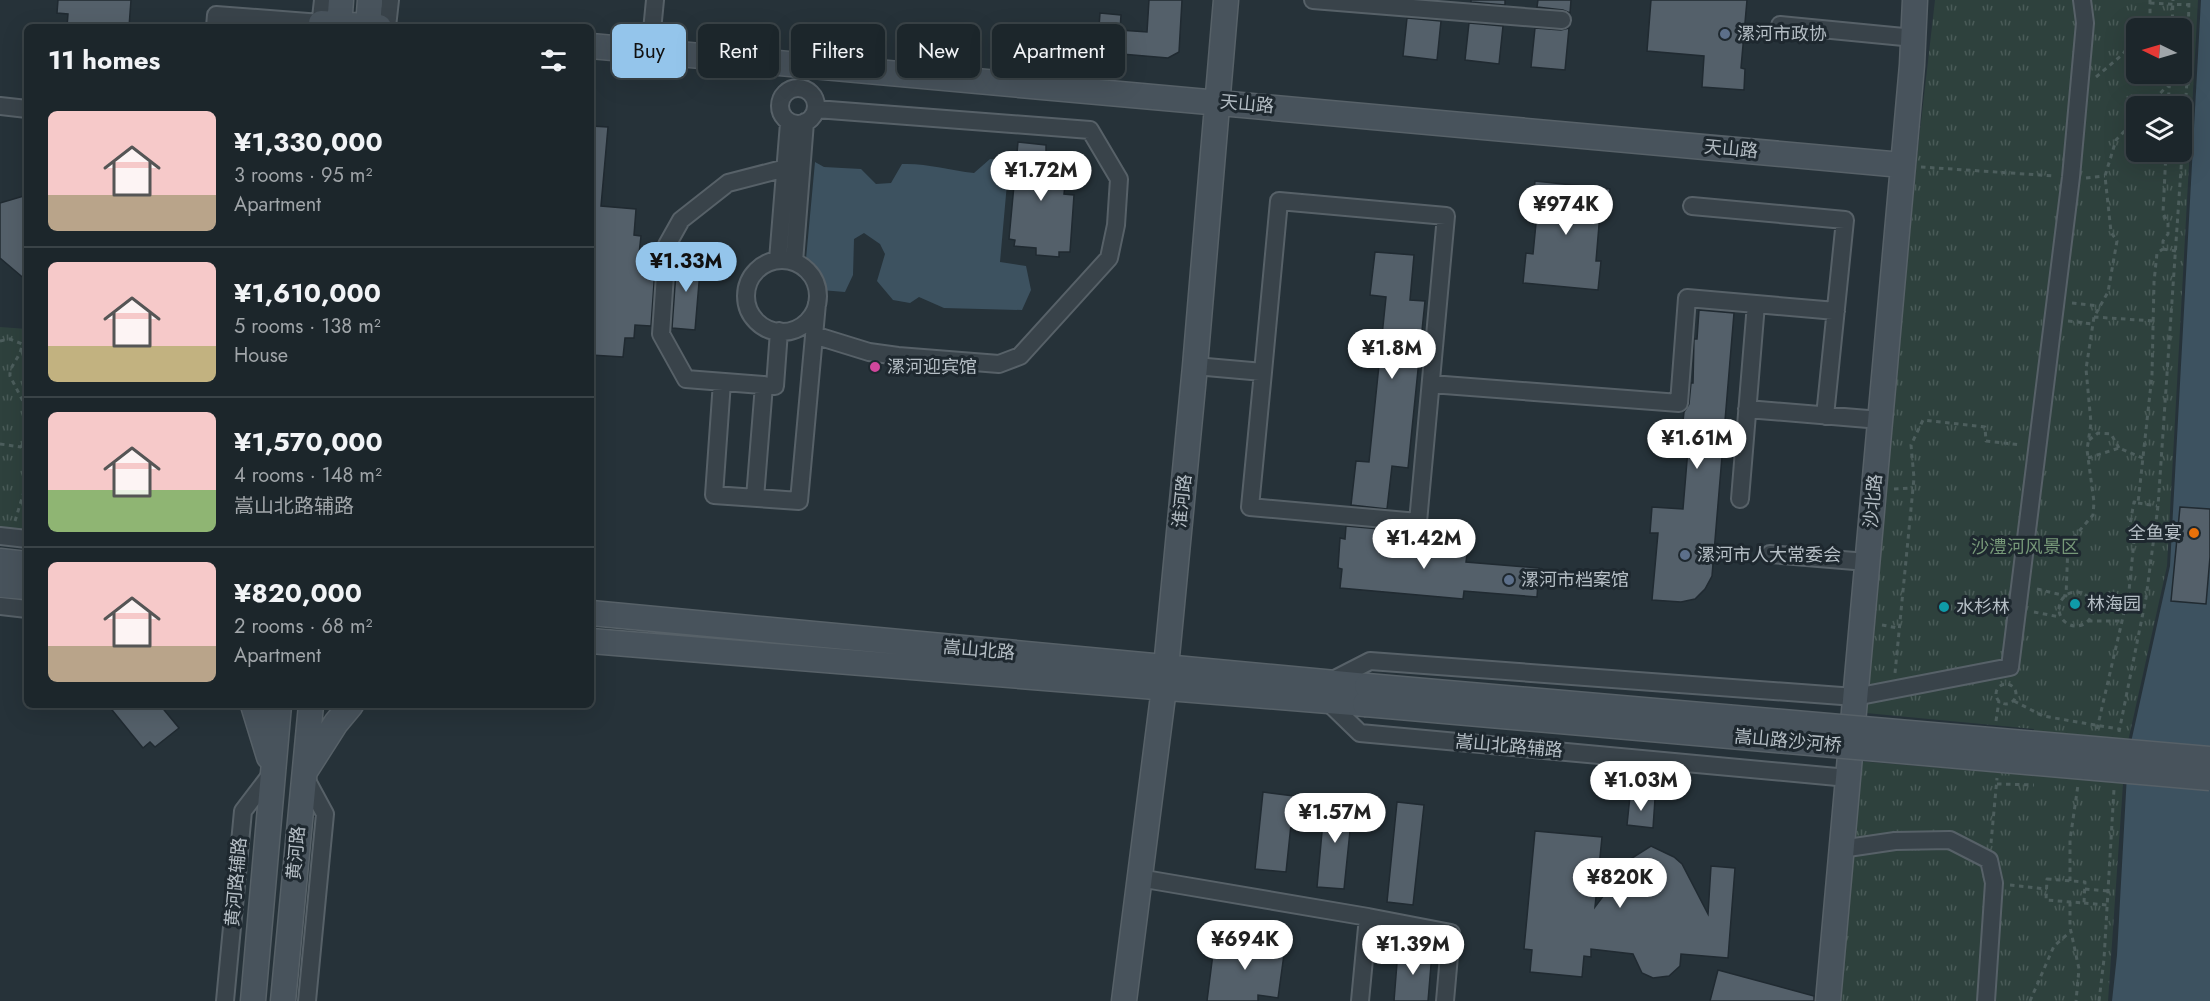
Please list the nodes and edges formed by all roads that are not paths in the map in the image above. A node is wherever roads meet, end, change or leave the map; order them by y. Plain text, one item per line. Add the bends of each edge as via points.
1 (341, 0) edge
2 (370, 0) edge
3 (390, 0) edge
4 (655, 0) edge
5 (1226, 0) edge
6 (1313, 0) edge
7 (1915, 0) edge
8 (2082, 0) edge
9 (216, 14) edge
10 (328, 20) edge
11 (1562, 20) dead end
12 (351, 24) edge
13 (368, 24) edge
14 (387, 24) edge
15 (653, 24) edge
16 (1780, 25) dead end
17 (1914, 38) junction
18 (594, 46) edge
19 (612, 48) edge
20 (686, 57) edge
21 (791, 75) edge
22 (796, 78) edge
23 (799, 78) edge
24 (830, 78) edge
25 (1218, 102) junction
26 (0, 106) edge
27 (24, 109) edge
28 (804, 118) junction
29 (1902, 165) junction
30 (786, 168) junction
31 (1692, 206) dead end
32 (786, 261) junction
33 (817, 303) junction
34 (1756, 304) junction
35 (1836, 310) junction
36 (779, 331) junction
37 (814, 335) junction
38 (1196, 366) junction
39 (1263, 372) junction
40 (722, 382) junction
41 (1431, 384) junction
42 (764, 385) junction
43 (1747, 409) junction
44 (1825, 416) junction
45 (1880, 420) junction
46 (755, 498) junction
47 (1740, 499) dead end
48 (1770, 554) dead end
49 (0, 561) edge
50 (1867, 562) junction
51 (24, 564) edge
52 (0, 585) edge
53 (24, 587) edge
54 (0, 606) edge
55 (24, 609) edge
56 (594, 613) edge
57 (594, 641) edge
58 (1165, 678) junction
59 (1327, 692) junction
60 (1366, 695) junction
61 (1855, 698) junction
62 (255, 708) edge
63 (279, 708) edge
64 (311, 708) edge
65 (348, 708) edge
66 (2210, 759) edge
67 (273, 772) junction
68 (304, 775) junction
69 (1848, 778) junction
70 (2210, 778) edge
71 (1841, 849) junction
72 (1139, 878) junction
73 (1368, 917) junction
74 (225, 1001) edge
75 (253, 1001) edge
76 (283, 1001) edge
77 (307, 1001) edge
78 (1124, 1001) edge
79 (1360, 1001) edge
80 (1445, 1001) edge
81 (1828, 1001) edge
82 (1986, 1001) edge

1 - 10 main road
2 - 13 main road
3 - 14 street
4 - 15 street
5 - 25 main road, 淮河路
6 - 11 street
7 - 17 main road, 沙北路
8 - 61 street via 2085,23 2071,177 2010,667
9 - 10 street
10 - 12 main road
16 - 17 street
17 - 29 main road, 沙北路
18 - 19 main road, 天山路
20 - 21 main road, 天山路
22 - 28 street via 781,97 779,107 782,116
23 - 28 street via 813,95
24 - 25 main road, 天山路
25 - 29 main road, 天山路
25 - 38 main road, 淮河路
26 - 27 street
28 - 30 street
28 - 32 street
28 - 37 street via 1090,130 1119,179 1109,258 1020,356 999,364 898,356 869,352
29 - 45 main road, 沙北路
30 - 32 street
30 - 40 street via 728,183 681,220 667,245 661,334 686,379
31 - 35 street via 1845,220
32 - 33 street via 811,274 816,283
32 - 36 street via 760,267 749,282 747,301 754,318
33 - 36 street via 807,321 789,331
33 - 37 street
34 - 35 street
34 - 41 street via 1688,298 1679,403
34 - 43 street
35 - 44 street
36 - 42 street via 775,386
37 - 46 street via 799,501
38 - 39 street
38 - 58 main road, 淮河路
39 - 41 street via 1250,507 1418,522
39 - 41 street via 1279,201 1446,216
40 - 42 street
40 - 46 street via 714,495
42 - 46 street
43 - 44 street
43 - 47 street
44 - 45 street
45 - 50 main road, 沙北路
48 - 50 street
49 - 51 main road
50 - 61 main road, 沙北路
52 - 53 main road
54 - 55 street
56 - 58 main road, 嵩山北路
57 - 58 main road, 嵩山北路
58 - 59 main road, 嵩山北路
58 - 72 main road, 淮河路
59 - 60 main road, 嵩山北路
59 - 61 street via 1370,661
59 - 69 street, 嵩山北路辅路 via 1360,733
60 - 66 main road, 嵩山路沙河桥, bridge
60 - 70 main road, 嵩山路沙河桥, bridge
61 - 69 main road, 沙北路
62 - 67 main road
63 - 67 main road, 黄河路
64 - 68 main road, 黄河路
65 - 68 main road
67 - 74 street, 黄河路辅路 via 243,811
67 - 75 main road, 黄河路
68 - 76 main road, 黄河路
68 - 77 street via 324,813
69 - 71 main road, 沙北路
71 - 81 main road, 沙北路
71 - 82 street via 1895,841 1950,840 1989,860 1994,883
72 - 73 street
72 - 78 main road, 淮河路
73 - 79 street
73 - 80 street via 1451,933

